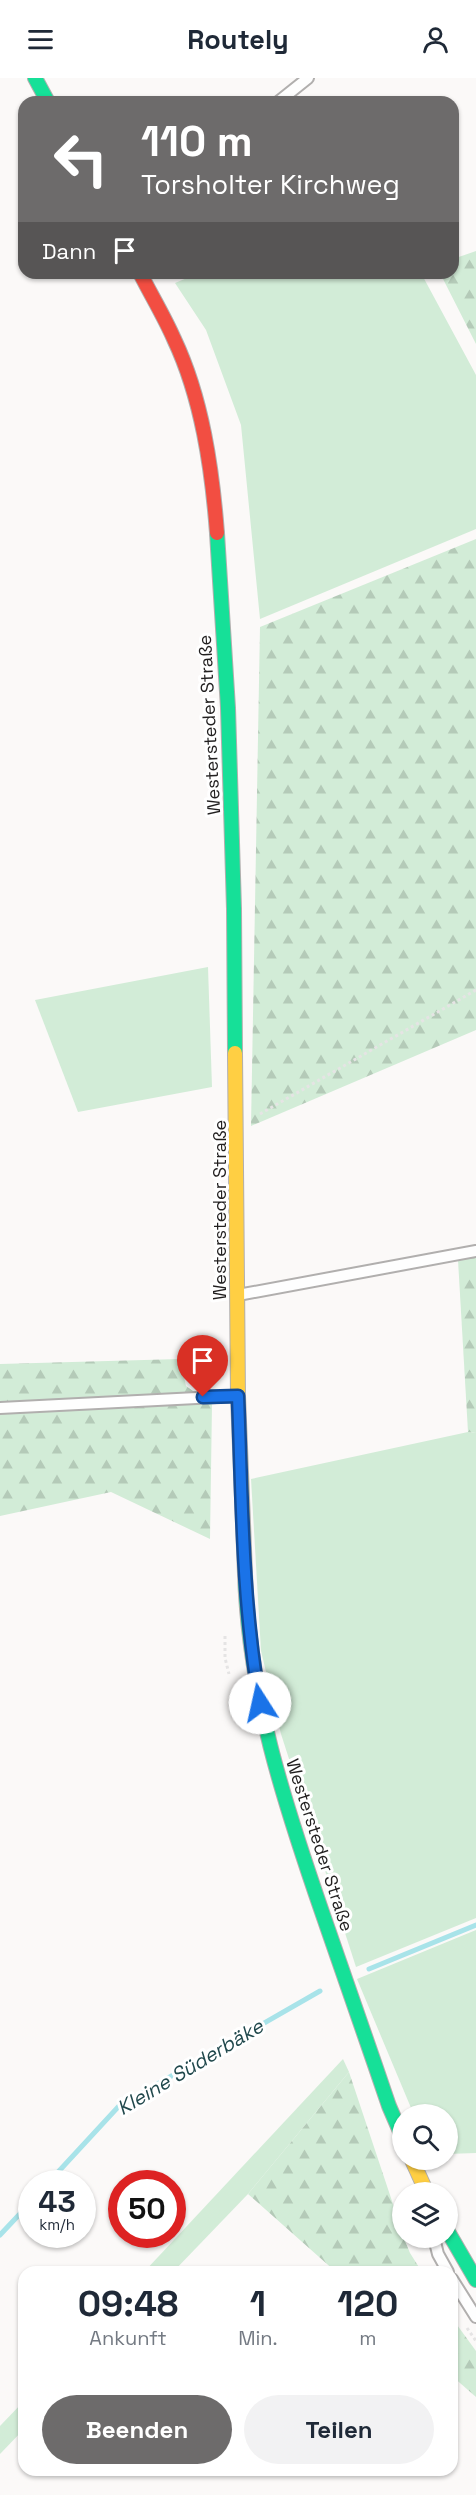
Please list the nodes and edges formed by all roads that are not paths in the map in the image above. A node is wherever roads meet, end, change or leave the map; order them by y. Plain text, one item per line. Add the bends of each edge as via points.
1 (35, 78) edge
2 (308, 78) edge
3 (45, 96) edge
4 (286, 96) edge
5 (143, 279) edge
6 (476, 1251) edge
7 (238, 1294) junction
8 (238, 1396) junction
9 (0, 1408) edge
10 (392, 2113) edge
11 (436, 2248) edge
12 (457, 2248) edge
13 (445, 2266) edge
14 (476, 2280) edge
15 (458, 2289) edge
16 (476, 2318) edge

1 - 3 main road
2 - 4 lane
5 - 7 main road, Westersteder Straße via 175,340 191,384 214,493 228,720 234,909
6 - 7 lane
7 - 8 main road, Westersteder Straße
8 - 9 lane
8 - 10 main road, Westersteder Straße via 245,1583 253,1663 268,1744 287,1811
11 - 13 lane
12 - 14 main road
15 - 16 lane

